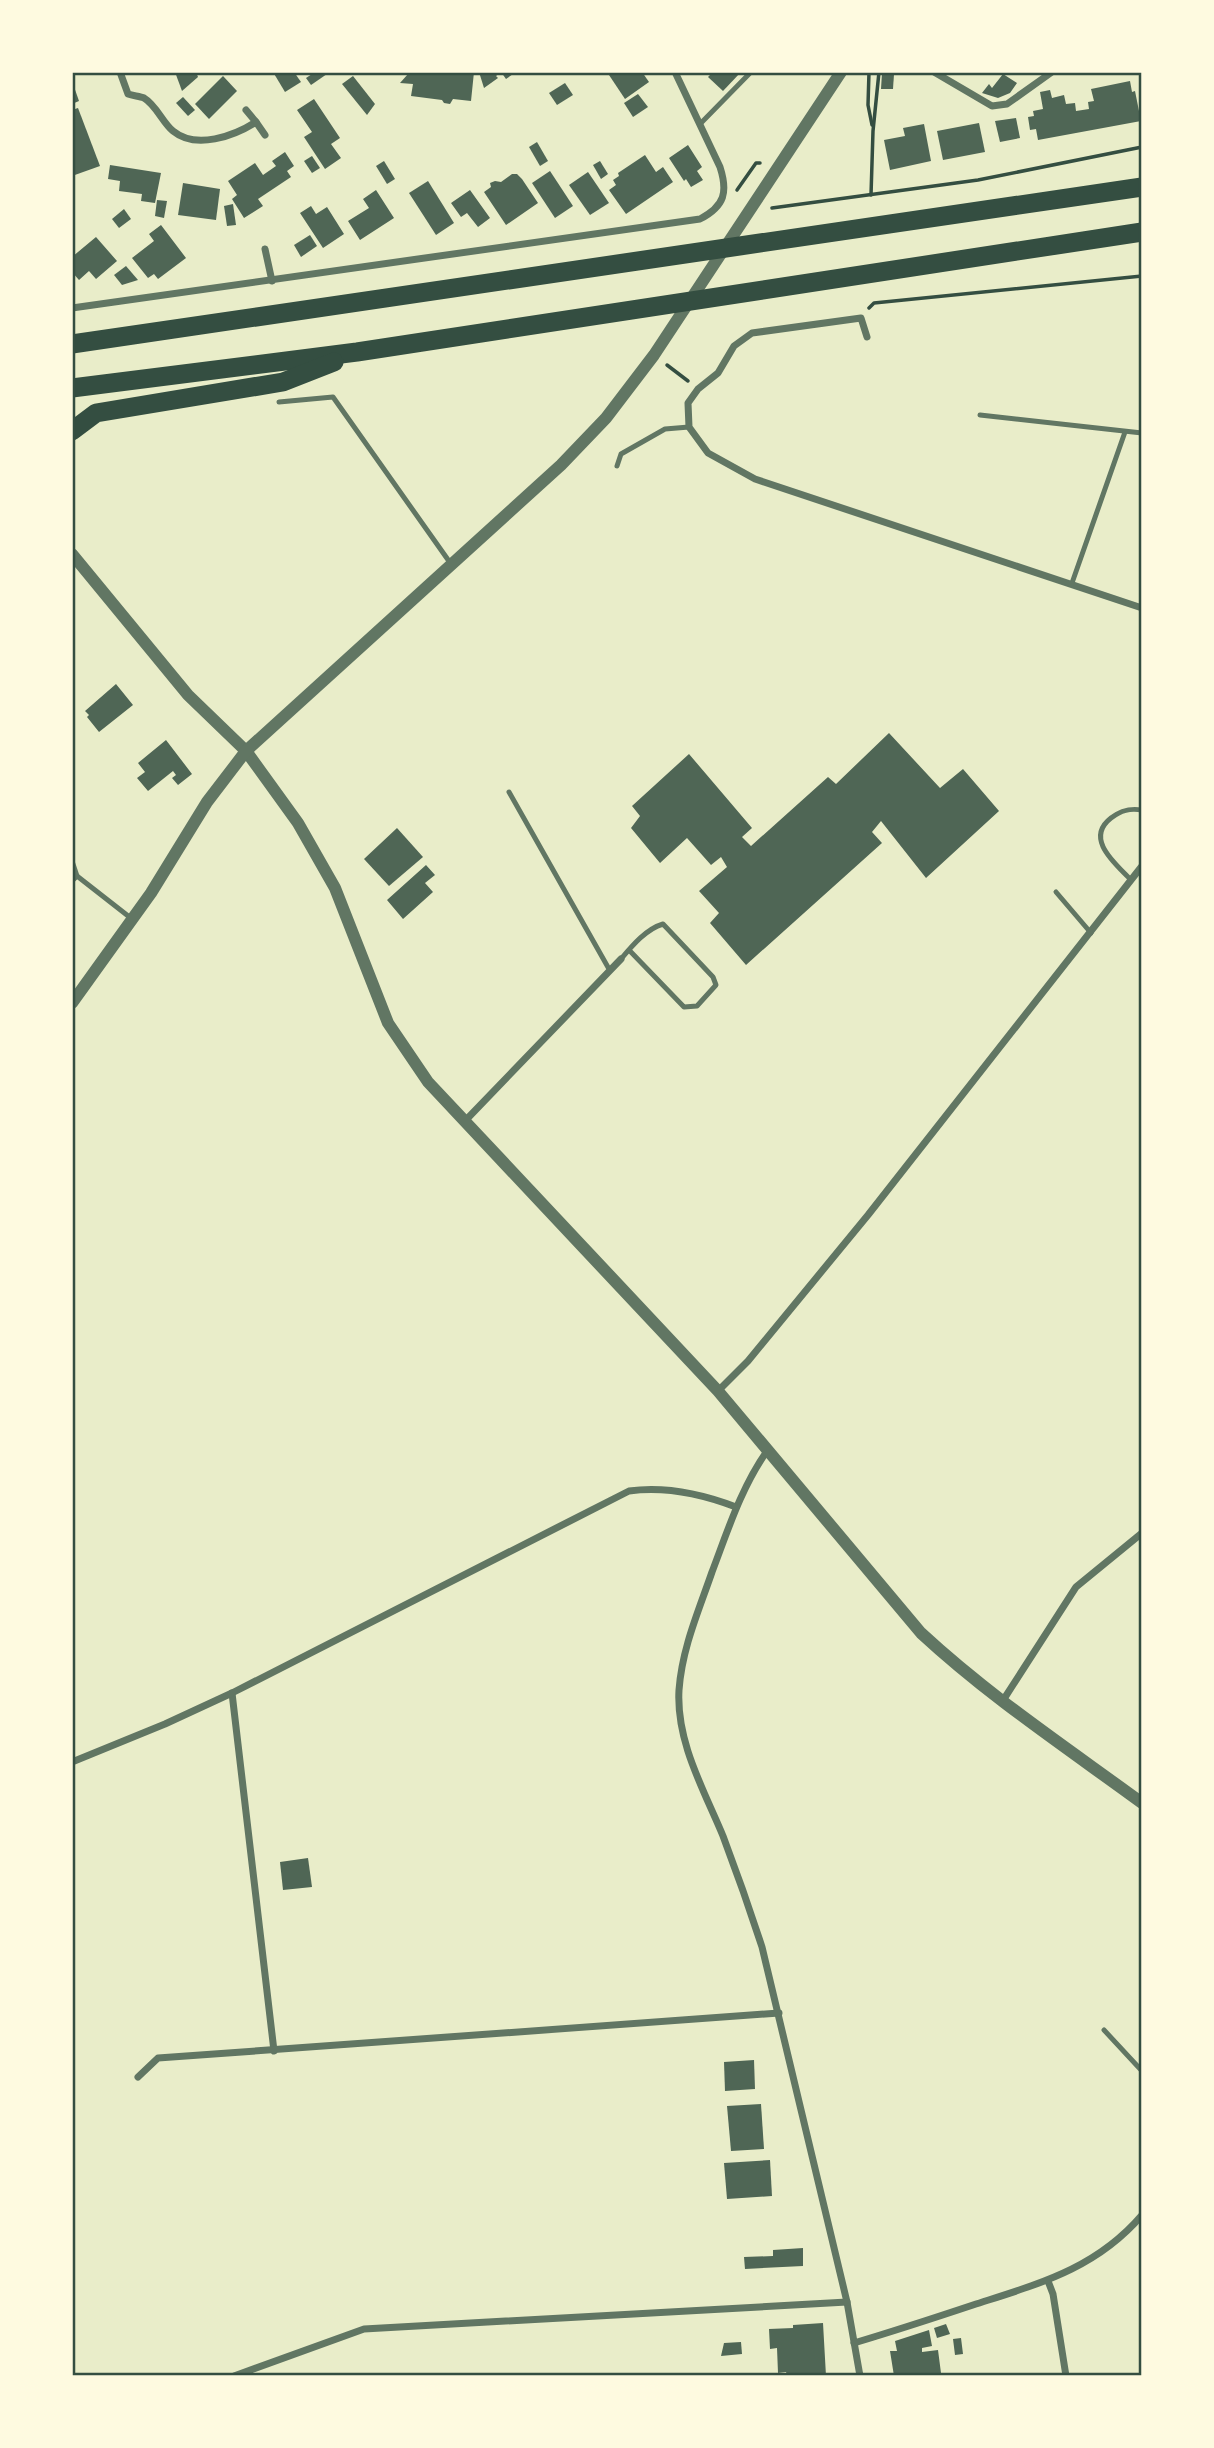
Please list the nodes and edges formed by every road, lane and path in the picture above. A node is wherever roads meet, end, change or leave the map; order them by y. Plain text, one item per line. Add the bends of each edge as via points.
1 (120, 72) edge
2 (675, 72) edge
3 (751, 72) edge
4 (841, 72) edge
5 (869, 72) edge
6 (879, 72) edge
7 (934, 72) edge
8 (1052, 72) edge
9 (246, 110) dead end
10 (256, 122) junction
11 (701, 123) junction
12 (873, 131) junction
13 (265, 135) dead end
14 (1142, 147) edge
15 (756, 163) dead end
16 (1142, 187) edge
17 (740, 188) dead end
18 (871, 195) junction
19 (768, 209) dead end
20 (1142, 232) edge
21 (265, 249) dead end
22 (1142, 276) edge
23 (272, 281) junction
24 (72, 308) edge
25 (861, 318) junction
26 (867, 337) dead end
27 (72, 344) edge
28 (357, 352) junction
29 (654, 355) junction
30 (72, 387) edge
31 (698, 388) junction
32 (279, 402) dead end
33 (980, 415) dead end
34 (689, 427) junction
35 (72, 431) edge
36 (1125, 432) junction
37 (1142, 433) edge
38 (617, 466) dead end
39 (72, 554) edge
40 (451, 564) junction
41 (1072, 583) junction
42 (1142, 608) edge
43 (246, 751) junction
44 (509, 792) dead end
45 (1142, 810) edge
46 (72, 861) edge
47 (1142, 866) edge
48 (75, 879) edge
49 (1131, 880) junction
50 (1056, 892) dead end
51 (132, 919) junction
52 (1091, 933) junction
53 (629, 950) junction
54 (621, 959) joint
55 (610, 969) junction
56 (72, 1003) edge
57 (463, 1122) junction
58 (718, 1391) junction
59 (767, 1451) junction
60 (736, 1507) junction
61 (1142, 1533) edge
62 (232, 1693) junction
63 (1002, 1702) junction
64 (72, 1762) edge
65 (1142, 1803) edge
66 (779, 2013) junction
67 (1104, 2031) dead end
68 (274, 2051) junction
69 (1142, 2071) edge
70 (138, 2077) dead end
71 (1142, 2215) edge
72 (1048, 2281) junction
73 (847, 2301) junction
74 (854, 2343) junction
75 (234, 2376) edge
76 (860, 2376) edge
77 (1066, 2376) edge

1 - 10 street via 128,94 145,99 182,137 214,139 241,132
2 - 11 street
3 - 11 lane
4 - 29 street
5 - 12 path
6 - 12 path
7 - 8 street via 992,106 1007,104
9 - 10 street
10 - 13 street
11 - 23 street via 725,182 714,212 700,219
12 - 18 path
14 - 18 path via 978,180
15 - 17 path
16 - 27 highway
18 - 19 path
20 - 28 highway
21 - 23 street
22 - 25 path via 874,303
23 - 24 street
25 - 26 street
25 - 31 street via 752,333 734,346 718,373
28 - 30 highway
28 - 35 highway via 283,382 96,413
29 - 31 path
29 - 40 street via 606,418 561,465
31 - 34 street via 688,403
32 - 40 lane via 333,397
33 - 36 lane
34 - 38 lane via 666,429 621,454
34 - 41 street via 708,453 755,479
36 - 37 lane
36 - 41 lane
39 - 43 street via 188,695
40 - 43 street
41 - 42 street
43 - 51 street via 207,802
43 - 57 street via 298,823 335,888 388,1023 428,1082
44 - 55 lane
45 - 49 lane via 1120,812 1107,821 1100,836 1109,858
46 - 48 lane
47 - 49 street
48 - 51 lane
49 - 52 street
50 - 52 lane
51 - 56 street
52 - 58 street via 868,1215
53 - 53 lane via 654,926 663,924 716,985 697,1006 684,1007
53 - 54 lane
54 - 55 street
55 - 57 street
57 - 58 street
58 - 59 street
59 - 60 street
59 - 63 street via 921,1633
60 - 62 street via 706,1496 648,1488 629,1491
60 - 66 street via 686,1649 679,1691 681,1719 697,1777 747,1899
61 - 63 street via 1076,1587
62 - 64 street
62 - 68 street
63 - 65 street
66 - 68 street
66 - 73 street
67 - 69 lane
68 - 70 street via 158,2058
71 - 72 street via 1105,2251
72 - 74 street
72 - 77 street
73 - 74 street
73 - 75 street via 364,2329
74 - 76 street

